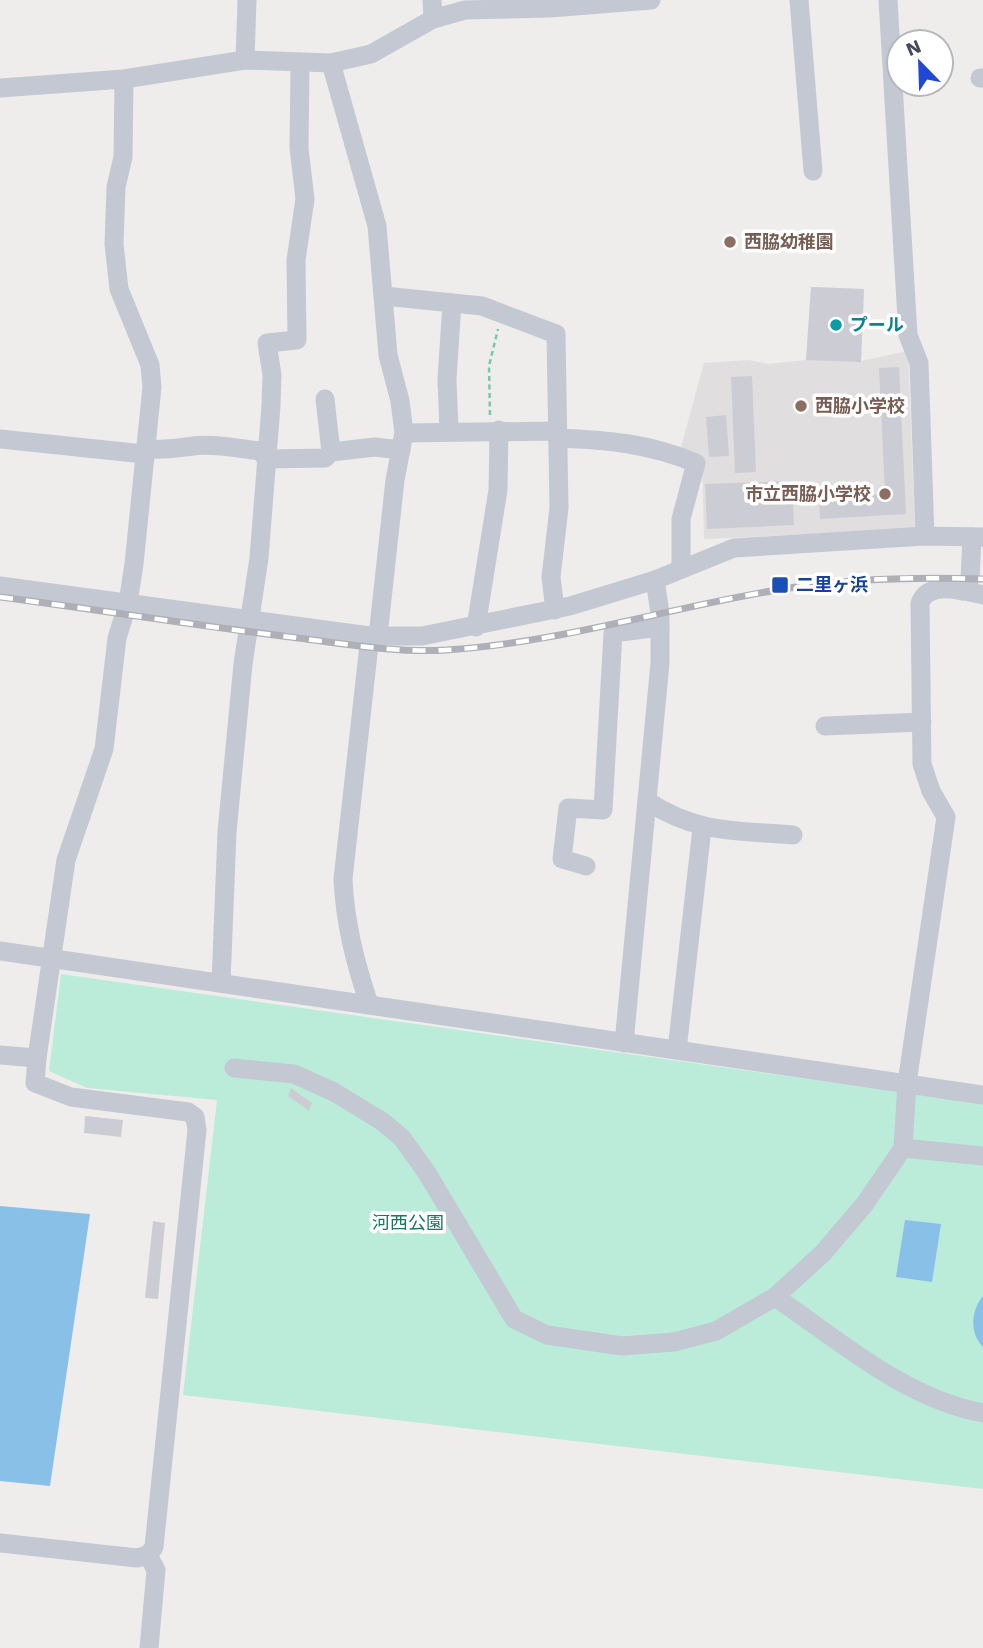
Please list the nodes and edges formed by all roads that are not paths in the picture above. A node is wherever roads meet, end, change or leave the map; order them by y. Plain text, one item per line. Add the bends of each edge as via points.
1 (247, 0) edge
2 (650, 0) edge
3 (799, 0) edge
4 (888, 0) edge
5 (433, 9) edge
6 (245, 60) junction
7 (300, 62) junction
8 (331, 63) junction
9 (124, 79) junction
10 (0, 88) edge
11 (813, 171) dead end
12 (384, 296) junction
13 (452, 303) junction
14 (325, 399) dead end
15 (449, 430) junction
16 (495, 430) junction
17 (557, 435) junction
18 (0, 439) edge
19 (403, 442) junction
20 (331, 452) junction
21 (144, 454) junction
22 (266, 459) junction
23 (925, 536) junction
24 (978, 537) edge
25 (681, 569) junction
26 (655, 580) junction
27 (0, 586) edge
28 (962, 591) junction
29 (983, 595) edge
30 (128, 603) junction
31 (555, 610) junction
32 (251, 620) junction
33 (475, 626) junction
34 (660, 627) junction
35 (374, 636) junction
36 (922, 722) junction
37 (825, 726) dead end
38 (647, 801) junction
39 (702, 828) junction
40 (793, 835) dead end
41 (586, 866) dead end
42 (0, 951) edge
43 (50, 958) junction
44 (221, 983) junction
45 (369, 1004) junction
46 (624, 1043) junction
47 (677, 1050) junction
48 (0, 1055) edge
49 (37, 1058) junction
50 (234, 1068) dead end
51 (907, 1083) junction
52 (983, 1095) edge
53 (903, 1148) junction
54 (983, 1156) edge
55 (775, 1297) junction
56 (983, 1413) edge
57 (0, 1543) edge
58 (148, 1555) junction
59 (149, 1648) edge

1 - 6 street
2 - 5 street via 550,8
3 - 11 street
4 - 23 street via 908,335 919,363
5 - 8 street via 371,54
6 - 7 street
6 - 9 street
7 - 8 street
7 - 22 street via 299,148 305,200 296,260 297,340 267,343 272,374
8 - 12 street via 377,226
9 - 10 street
9 - 21 street via 123,157 116,187 114,244 118,289 150,365
12 - 13 street
12 - 19 street via 388,355 400,401
13 - 15 street
13 - 17 street via 482,306 556,334
14 - 20 street
15 - 16 street
15 - 19 street
16 - 17 street
16 - 33 street via 498,490
17 - 25 street via 617,440 696,463 681,519
17 - 31 street via 559,508 551,577
18 - 21 street
19 - 20 street
19 - 35 street via 395,480 387,578
20 - 22 street via 326,458
21 - 22 street via 148,449 175,451 194,445 261,452
21 - 30 street
22 - 32 street
23 - 24 street
23 - 25 street via 744,547
24 - 28 street via 970,579
25 - 26 street
26 - 31 street
26 - 34 street
27 - 30 street
28 - 29 street
28 - 36 street via 930,590 920,603
30 - 32 street
30 - 43 street via 117,638 104,749 66,860
31 - 33 street
32 - 35 street
32 - 44 street via 228,832
33 - 35 street via 422,636
34 - 38 street
34 - 41 street via 613,633 603,810 568,808 562,859
35 - 45 street via 343,879 353,957
36 - 37 street
36 - 51 street via 922,764 946,817
38 - 39 street
38 - 46 street
39 - 40 street
39 - 47 street
42 - 43 street
43 - 44 street
43 - 49 street
44 - 45 street
45 - 46 street
46 - 47 street
47 - 51 street
48 - 49 street
49 - 58 street via 35,1083 71,1097 188,1112 195,1118 154,1547
50 - 55 street via 294,1074 334,1092 402,1138 514,1319 547,1335 622,1346 674,1342 716,1331
51 - 52 street
51 - 53 street
53 - 54 street
53 - 55 street via 823,1253
55 - 56 street via 905,1384 951,1407
57 - 58 street via 137,1558
58 - 59 street via 156,1570

